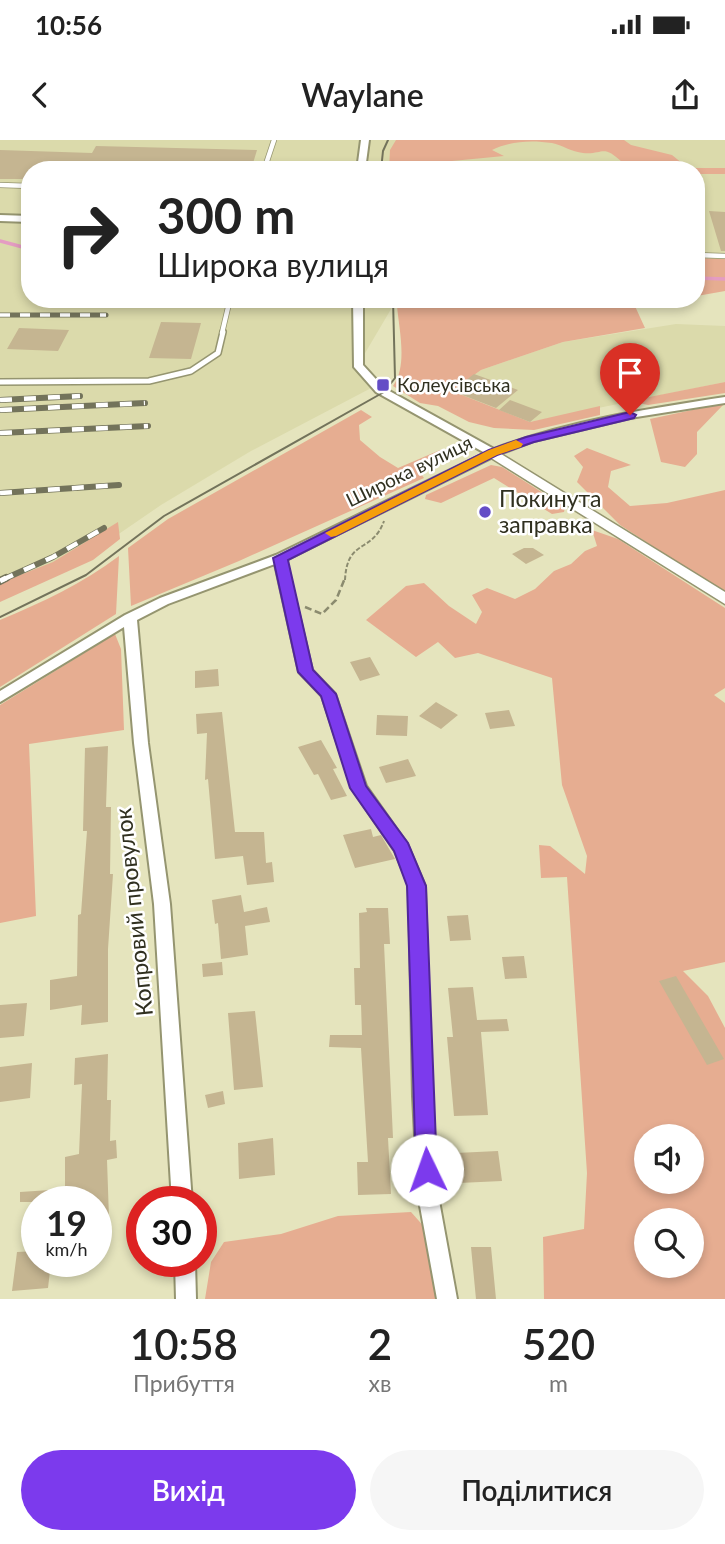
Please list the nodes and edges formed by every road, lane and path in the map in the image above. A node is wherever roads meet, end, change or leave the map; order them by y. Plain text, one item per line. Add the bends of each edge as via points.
1 (274, 140) edge
2 (365, 140) edge
3 (267, 161) edge
4 (362, 161) edge
5 (0, 185) edge
6 (21, 186) edge
7 (0, 218) edge
8 (21, 219) edge
9 (705, 255) edge
10 (725, 256) edge
11 (228, 308) edge
12 (358, 308) edge
13 (0, 382) edge
14 (725, 400) edge
15 (493, 453) junction
16 (382, 508) junction
17 (280, 558) junction
18 (725, 599) edge
19 (289, 601) junction
20 (130, 618) junction
21 (0, 697) edge
22 (181, 1186) edge
23 (185, 1277) edge
24 (186, 1299) edge
25 (447, 1299) edge

1 - 3 lane
2 - 4 street
5 - 6 lane
7 - 8 street
9 - 10 lane
11 - 13 lane via 218,353 191,371 149,381
12 - 15 street via 358,365 380,390
14 - 15 street, Широка вулиця via 630,415 530,439
15 - 16 street, Широка вулиця
15 - 18 street
16 - 17 street, Широка вулиця
16 - 19 path via 379,536 352,553 336,600 321,614
17 - 19 street
17 - 20 street, Широка вулиця
19 - 25 street via 306,672 328,694 359,788 402,848 416,886 428,1195
20 - 21 street, Широка вулиця
20 - 22 street, Копровий провулок via 162,904
23 - 24 street

